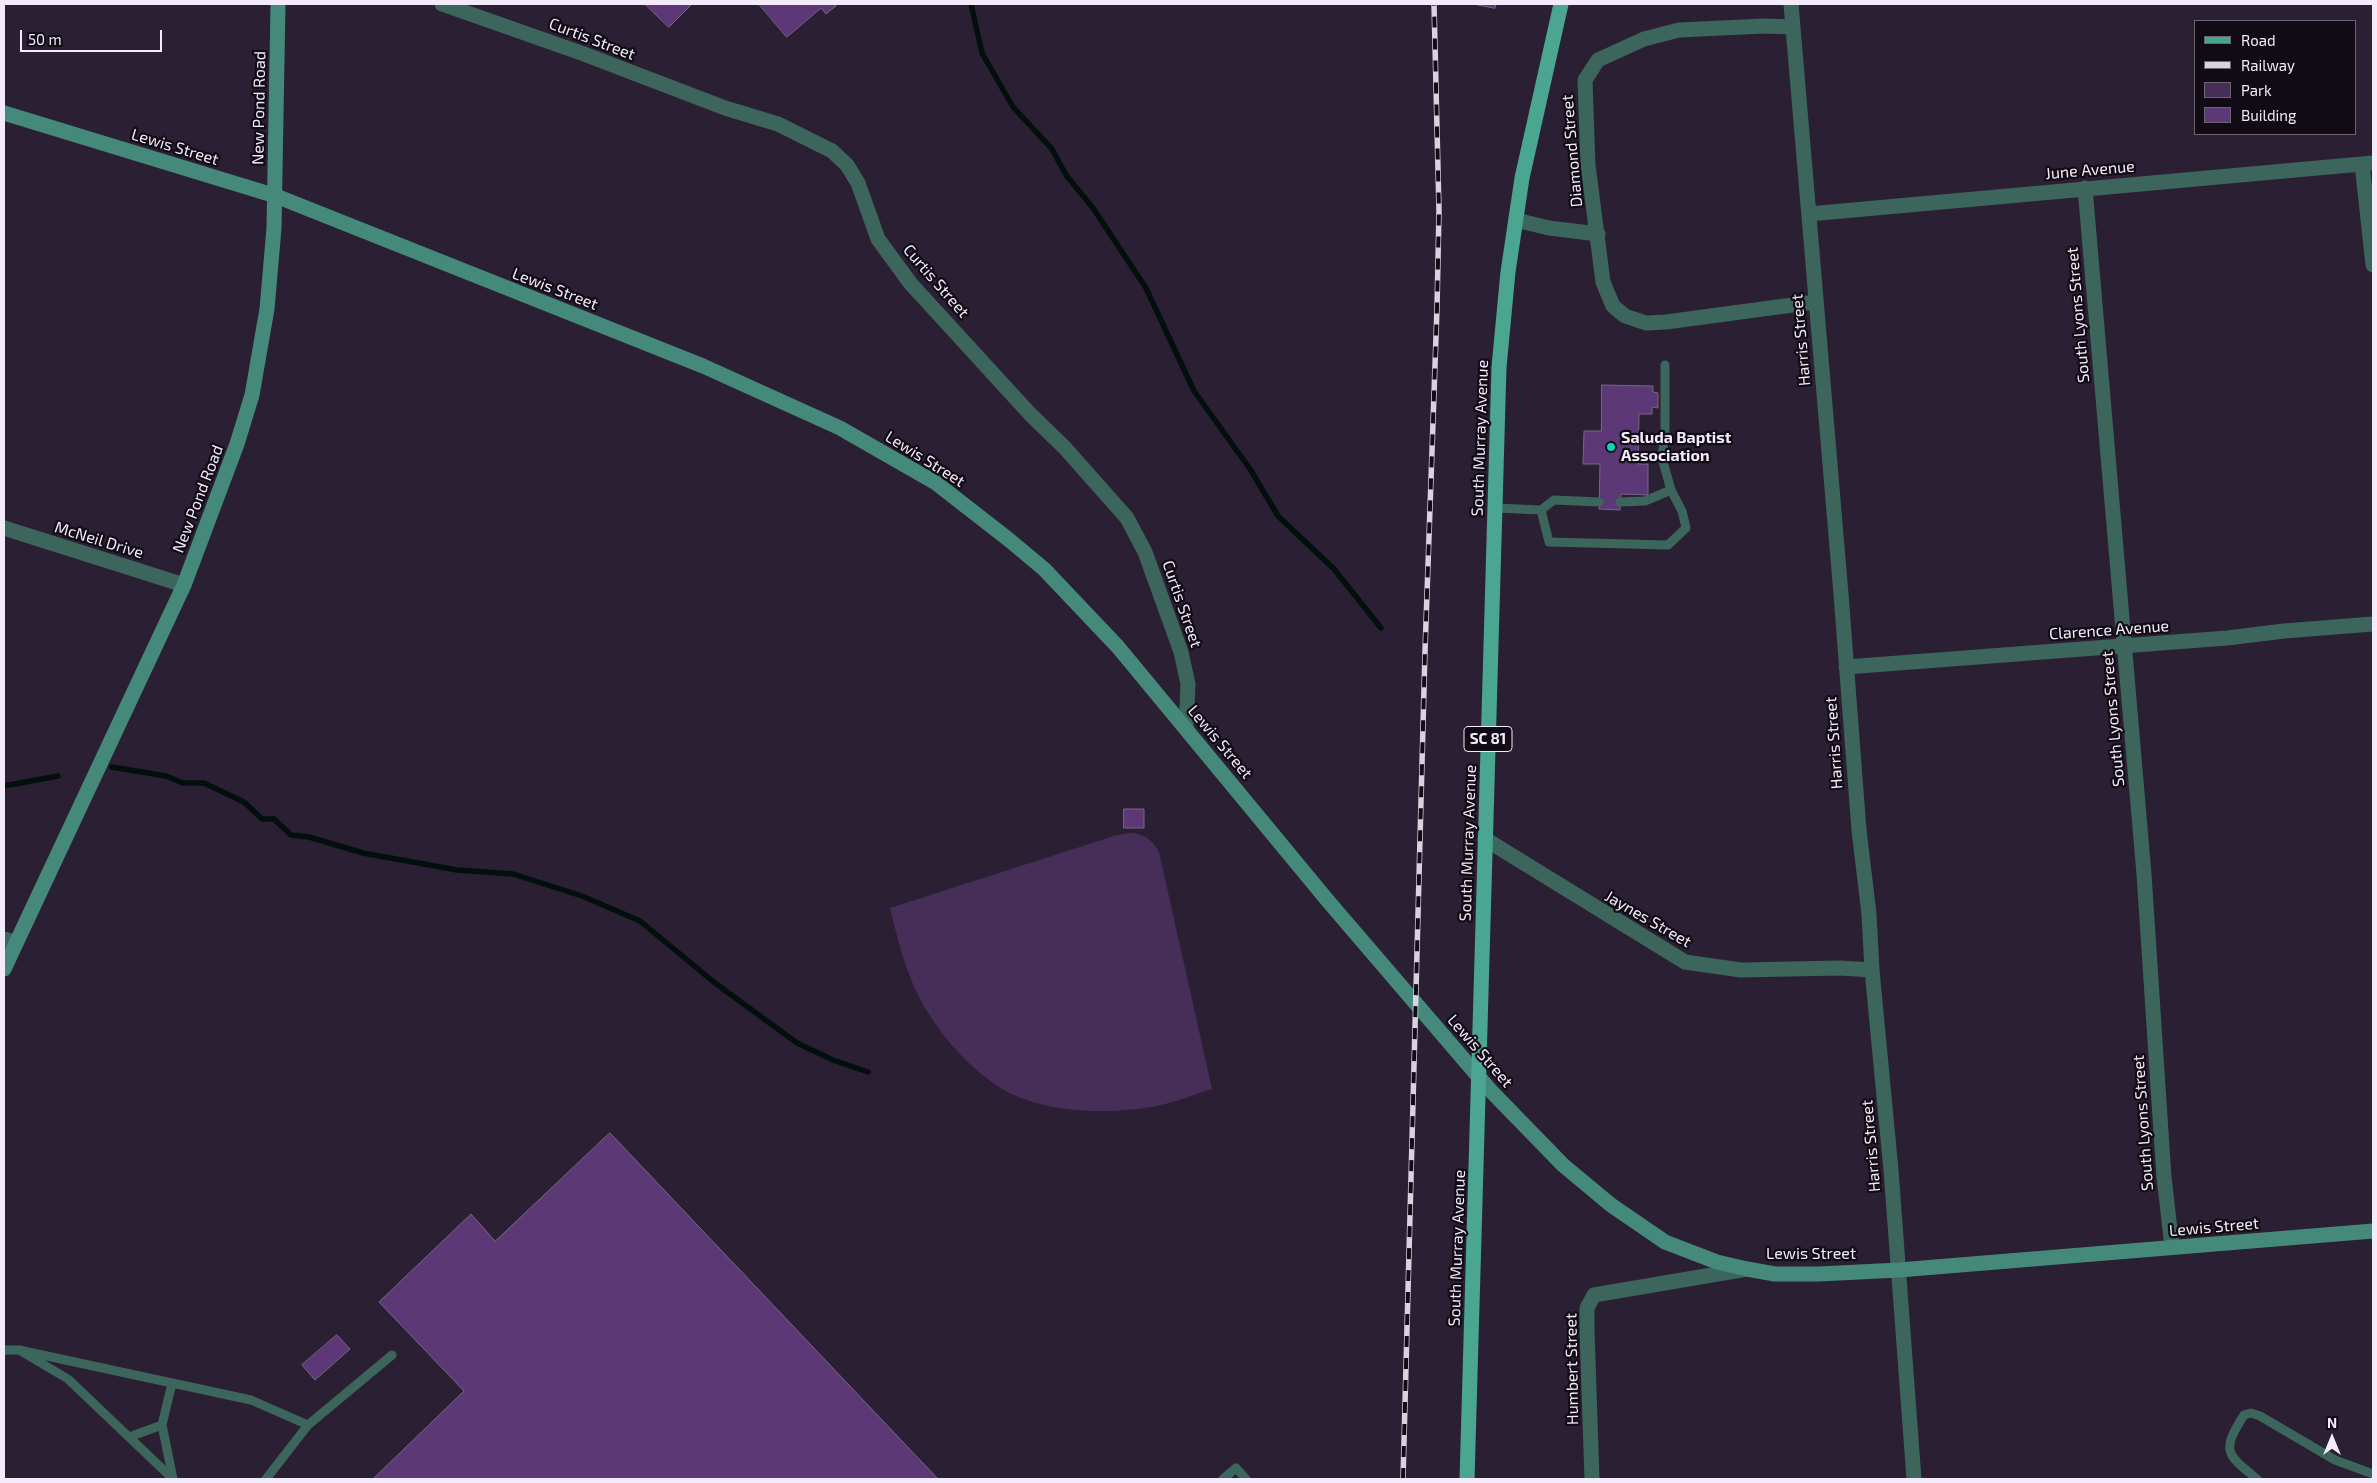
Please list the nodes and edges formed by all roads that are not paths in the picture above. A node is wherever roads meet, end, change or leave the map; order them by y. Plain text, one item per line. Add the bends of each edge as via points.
1 (278, 4) edge
2 (442, 4) edge
3 (1561, 4) edge
4 (1791, 4) edge
5 (1792, 27) junction
6 (4, 113) edge
7 (2368, 163) edge
8 (2085, 188) junction
9 (276, 196) junction
10 (1809, 214) junction
11 (1516, 220) junction
12 (1598, 234) junction
13 (2373, 265) edge
14 (1815, 302) junction
15 (1664, 365) dead end
16 (1671, 490) junction
17 (1599, 502) dead end
18 (1620, 502) dead end
19 (1495, 508) junction
20 (1541, 510) junction
21 (4, 528) edge
22 (184, 585) junction
23 (2373, 624) edge
24 (2125, 646) junction
25 (1846, 667) junction
26 (1186, 729) junction
27 (1485, 839) junction
28 (9, 940) edge
29 (4, 969) edge
30 (1872, 970) junction
31 (1479, 1076) junction
32 (2373, 1231) edge
33 (2172, 1248) junction
34 (1747, 1269) junction
35 (1899, 1270) junction
36 (4, 1350) edge
37 (19, 1350) junction
38 (392, 1355) dead end
39 (172, 1383) junction
40 (162, 1425) junction
41 (308, 1425) junction
42 (128, 1437) junction
43 (2373, 1474) edge
44 (173, 1479) edge
45 (266, 1479) edge
46 (1223, 1479) edge
47 (1246, 1479) edge
48 (1467, 1479) edge
49 (1592, 1479) edge
50 (1914, 1479) edge
51 (2257, 1479) edge

1 - 9 street, New Pond Road
2 - 26 street, Curtis Street via 725,108 778,124 832,151 847,165 858,183 878,239 911,284 1127,518 1145,552 1181,652 1188,684
3 - 11 main road, South Murray Avenue / SC 81
4 - 5 street, Harris Street
5 - 10 street, Harris Street
5 - 12 street, Diamond Street via 1679,30 1644,39 1598,60 1585,80 1584,114
6 - 9 street, Lewis Street
7 - 8 street, June Avenue
7 - 13 street
8 - 10 street, June Avenue
8 - 24 street, South Lyons Street
9 - 22 street, New Pond Road via 267,309 252,395
9 - 26 street, Lewis Street via 703,366 840,428 936,482 1044,569 1118,647
10 - 14 street, Harris Street
11 - 12 street, Diamond Street
11 - 19 main road, South Murray Avenue / SC 81 via 1499,367
12 - 14 street, Diamond Street via 1603,282 1613,306 1625,316 1646,323
14 - 25 street, Harris Street
15 - 16 lane via 1662,458
16 - 18 lane via 1645,501
16 - 20 lane via 1682,511 1686,528 1668,545 1549,542
17 - 20 lane via 1554,500
19 - 20 lane
19 - 27 main road, South Murray Avenue / SC 81
21 - 22 street, McNeil Drive
22 - 28 street, New Pond Road
23 - 24 street, Clarence Avenue
24 - 25 street, Clarence Avenue
24 - 33 street, South Lyons Street
25 - 30 street, Harris Street
26 - 31 street, Lewis Street
27 - 30 street, Jaynes Street via 1685,962 1741,970
27 - 31 main road, South Murray Avenue / SC 81
28 - 29 street, New Pond Road
30 - 35 street, Harris Street
31 - 34 street, Lewis Street via 1563,1165 1612,1205 1665,1242 1717,1262
31 - 48 main road, South Murray Avenue / SC 81
32 - 33 street, Lewis Street
33 - 35 street, Lewis Street
34 - 35 street, Lewis Street via 1775,1274
34 - 49 street, Humbert Street via 1594,1295 1587,1308
35 - 50 street, Harris Street
36 - 37 lane
37 - 39 lane
37 - 42 lane via 68,1379
38 - 41 lane
39 - 40 lane
39 - 41 lane via 251,1400
40 - 42 lane
40 - 44 lane
41 - 45 lane
42 - 44 lane
43 - 51 lane via 2335,1460 2251,1413 2244,1415 2230,1436 2229,1449 2234,1460
46 - 47 lane via 1236,1468

